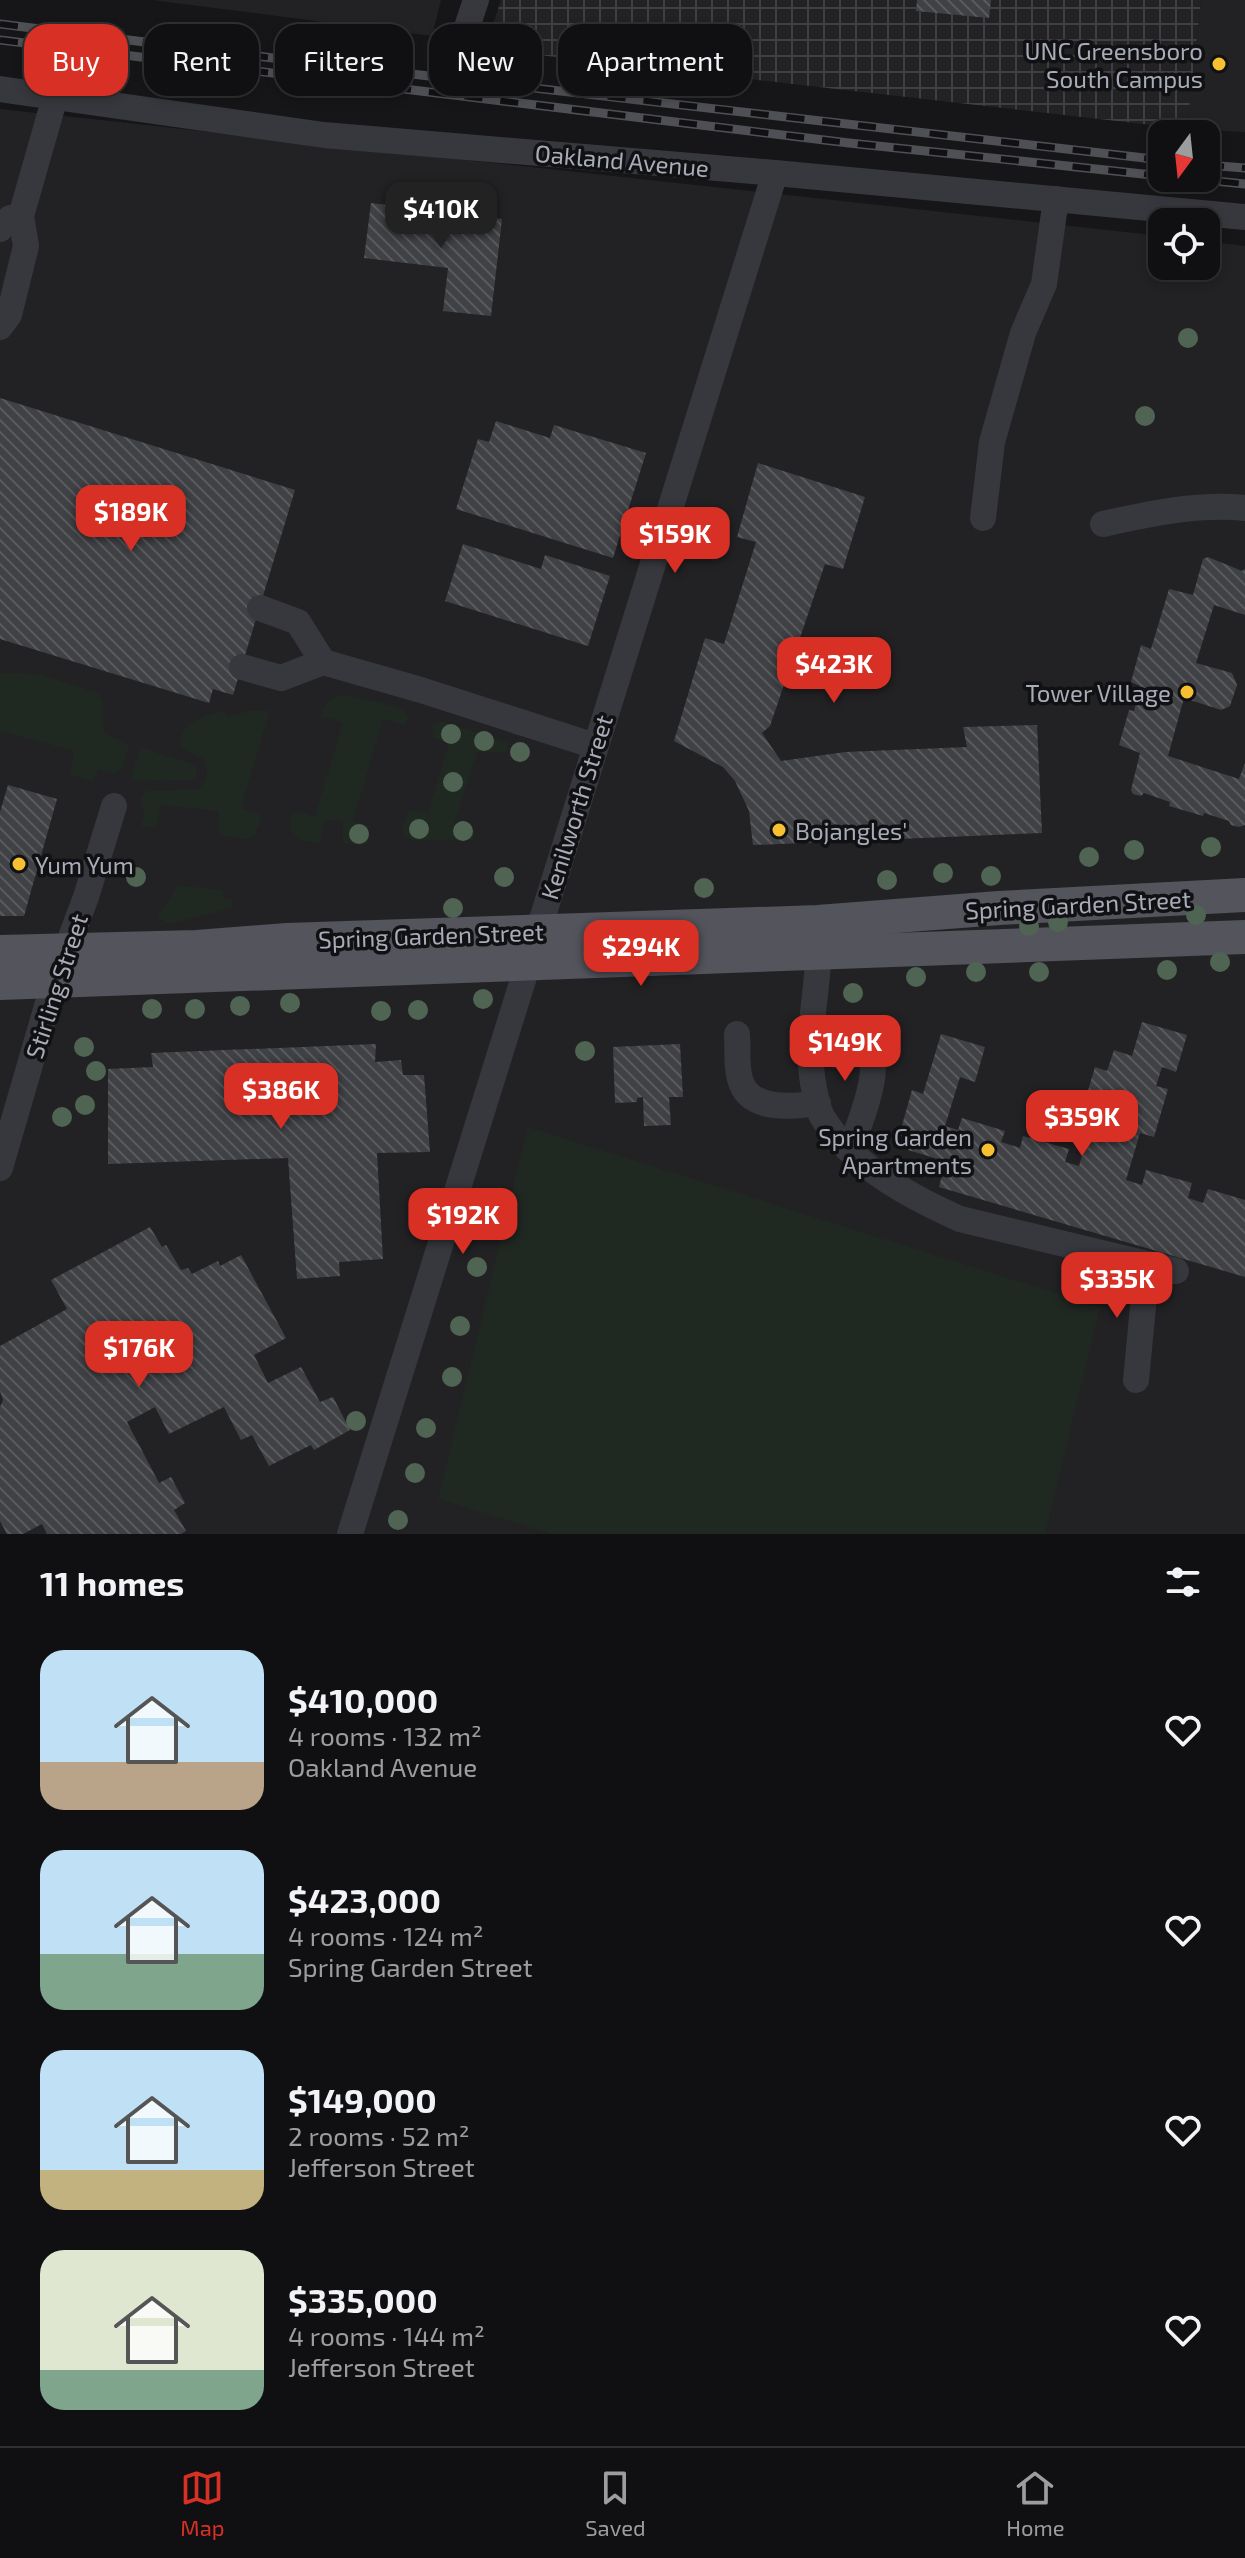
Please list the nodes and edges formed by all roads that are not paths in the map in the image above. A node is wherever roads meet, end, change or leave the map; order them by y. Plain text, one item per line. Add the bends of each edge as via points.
1 (476, 0) edge
2 (468, 24) edge
3 (0, 89) edge
4 (55, 97) junction
5 (775, 173) junction
6 (1056, 199) junction
7 (1245, 217) edge
8 (10, 222) edge
9 (0, 327) edge
10 (1245, 508) edge
11 (983, 518) dead end
12 (1103, 524) dead end
13 (260, 608) dead end
14 (323, 662) junction
15 (242, 667) dead end
16 (595, 746) junction
17 (114, 806) dead end
18 (1245, 895) edge
19 (1245, 937) edge
20 (819, 938) junction
21 (532, 947) junction
22 (66, 951) junction
23 (0, 952) edge
24 (54, 982) junction
25 (0, 983) edge
26 (813, 1028) junction
27 (737, 1034) dead end
28 (818, 1103) junction
29 (850, 1150) junction
30 (0, 1168) edge
31 (1147, 1265) junction
32 (1176, 1271) dead end
33 (1136, 1380) dead end
34 (350, 1534) edge

1 - 2 street
3 - 4 street, Oakland Avenue
4 - 5 street, Oakland Avenue via 324,135
4 - 8 street
5 - 6 street, Oakland Avenue
5 - 16 street, Kenilworth Street
6 - 7 street, Oakland Avenue
6 - 11 street via 1044,284 1023,333 992,442
8 - 9 street via 26,246 9,315
10 - 12 street via 1148,514
13 - 14 street via 298,622
14 - 15 street via 281,678
14 - 16 street
16 - 21 street, Kenilworth Street
17 - 22 street, Stirling Street
18 - 20 main road, Spring Garden Street via 1013,907
19 - 20 main road, Spring Garden Street
20 - 21 main road, Spring Garden Street
20 - 26 street
21 - 22 main road, Spring Garden Street via 287,940
21 - 24 main road, Spring Garden Street
21 - 34 street, Kenilworth Street
22 - 23 main road, Spring Garden Street
22 - 24 street, Stirling Street
24 - 25 main road, Spring Garden Street
24 - 30 street, Stirling Street
26 - 28 street
26 - 29 street via 857,1035 872,1053 874,1072
27 - 28 street via 740,1081 749,1094 787,1108
28 - 29 street via 821,1116
29 - 31 street via 882,1176 960,1219
31 - 32 street
31 - 33 street

